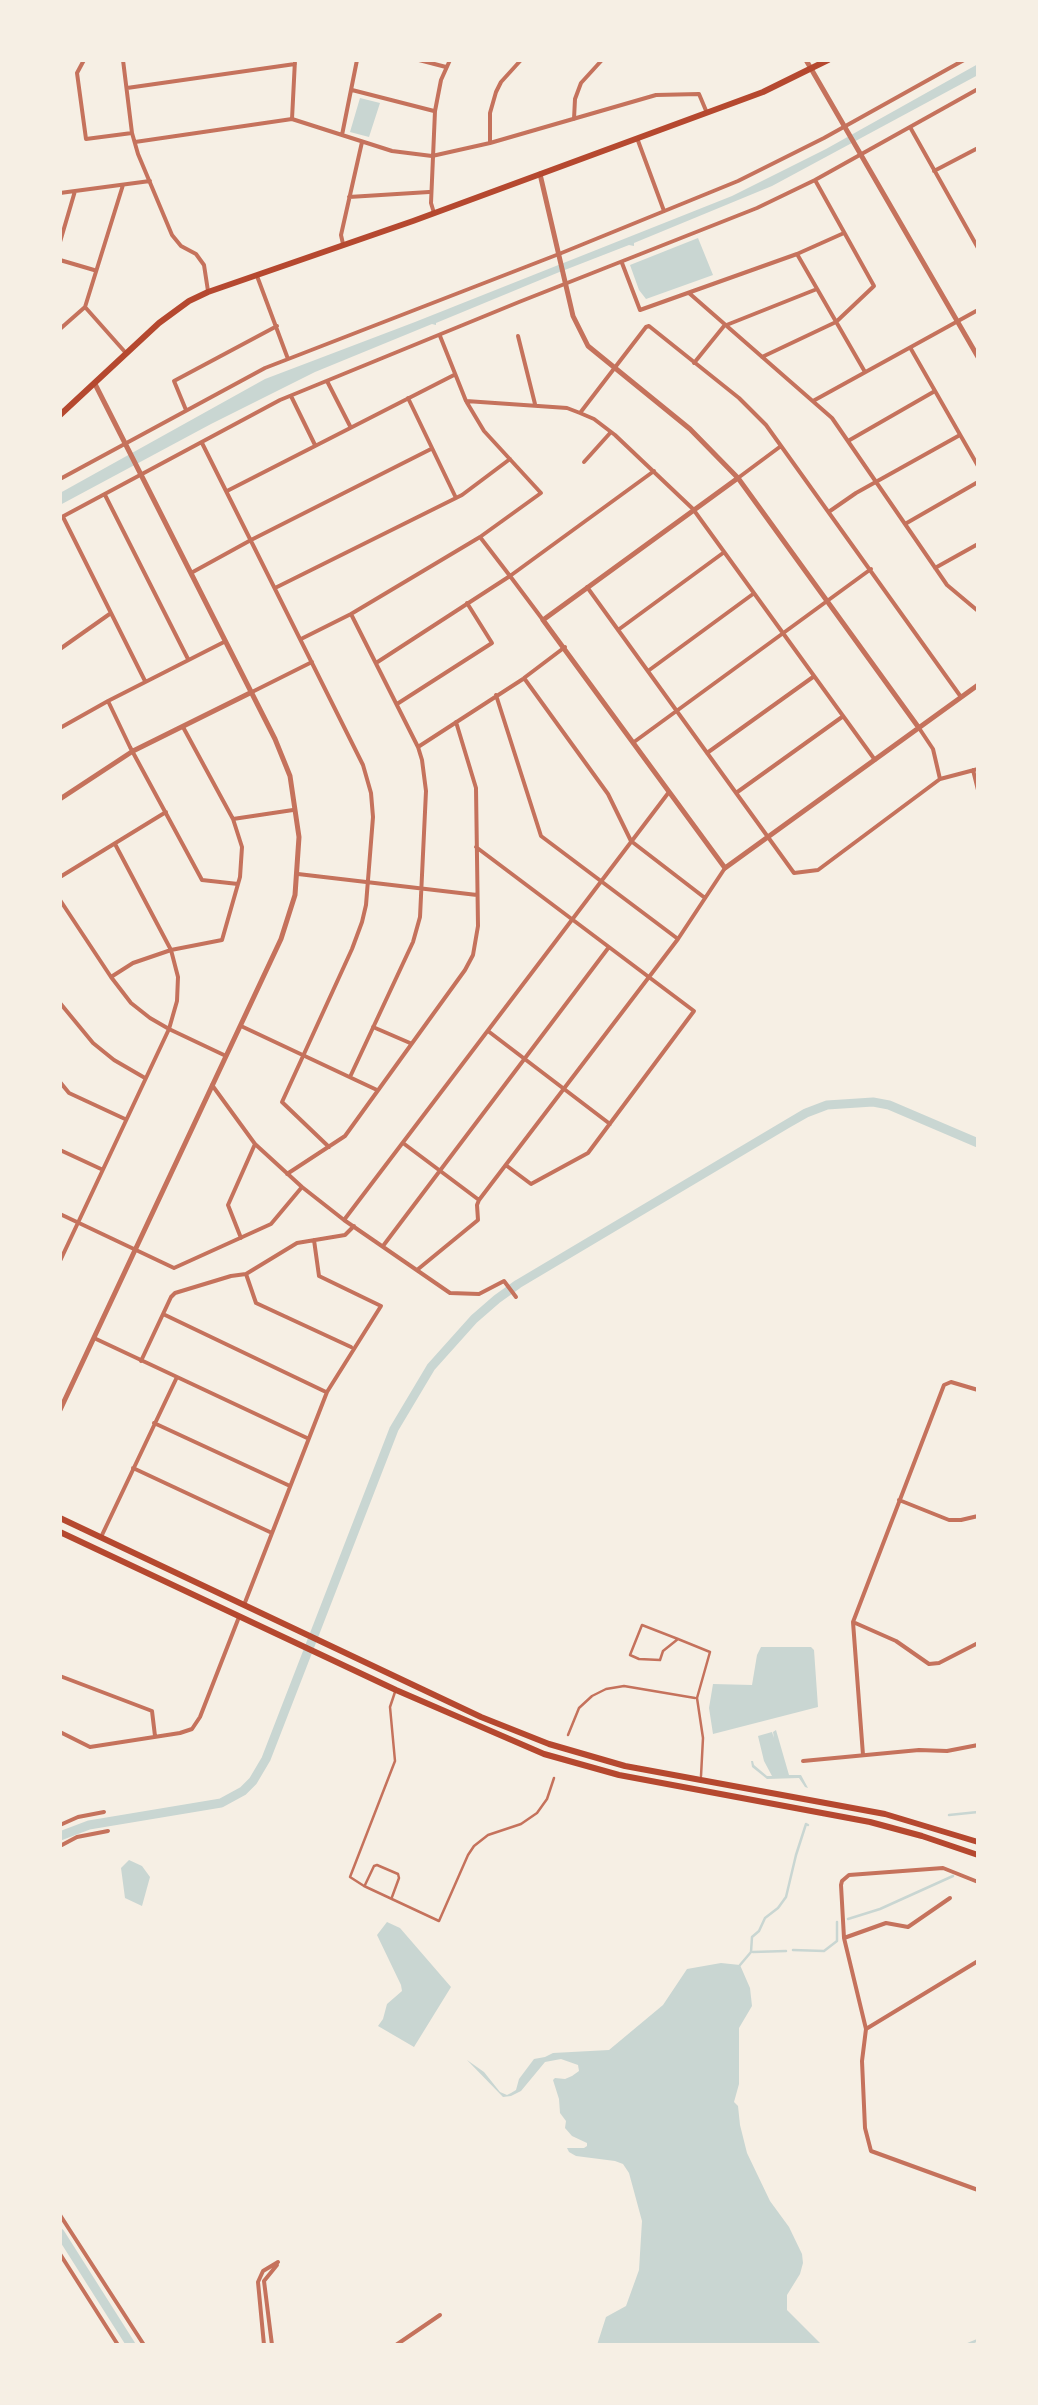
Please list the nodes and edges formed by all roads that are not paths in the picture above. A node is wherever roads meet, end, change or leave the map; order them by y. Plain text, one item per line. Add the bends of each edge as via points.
1 (84, 60) edge
2 (123, 60) edge
3 (358, 60) edge
4 (419, 60) edge
5 (450, 60) edge
6 (520, 60) edge
7 (602, 60) edge
8 (806, 60) edge
9 (828, 60) edge
10 (964, 60) edge
11 (295, 62) edge
12 (513, 63) edge
13 (446, 67) junction
14 (812, 68) junction
15 (127, 88) junction
16 (978, 89) edge
17 (352, 90) junction
18 (435, 111) junction
19 (707, 113) junction
20 (574, 118) junction
21 (292, 119) junction
22 (846, 126) junction
23 (910, 127) junction
24 (132, 133) junction
25 (342, 135) junction
26 (637, 138) junction
27 (135, 142) junction
28 (362, 142) junction
29 (490, 143) junction
30 (978, 148) edge
31 (861, 154) junction
32 (432, 156) junction
33 (934, 171) junction
34 (540, 174) junction
35 (814, 180) junction
36 (150, 181) junction
37 (122, 185) junction
38 (75, 191) junction
39 (431, 192) junction
40 (60, 193) edge
41 (349, 197) junction
42 (664, 211) junction
43 (434, 212) junction
44 (844, 233) junction
45 (60, 242) edge
46 (344, 245) junction
47 (978, 248) edge
48 (798, 254) junction
49 (560, 258) junction
50 (60, 260) edge
51 (622, 263) junction
52 (95, 271) junction
53 (258, 276) junction
54 (566, 284) junction
55 (817, 289) junction
56 (208, 292) junction
57 (689, 292) junction
58 (85, 307) junction
59 (978, 310) edge
60 (958, 321) junction
61 (836, 322) junction
62 (277, 326) junction
63 (724, 326) junction
64 (60, 329) edge
65 (440, 336) junction
66 (518, 336) dead end
67 (910, 347) junction
68 (126, 354) junction
69 (762, 357) junction
70 (978, 357) edge
71 (288, 359) junction
72 (694, 363) junction
73 (614, 368) junction
74 (865, 372) junction
75 (456, 375) junction
76 (328, 381) junction
77 (95, 384) junction
78 (936, 391) junction
79 (290, 396) junction
80 (408, 398) junction
81 (466, 401) junction
82 (813, 401) junction
83 (535, 406) junction
84 (186, 410) junction
85 (580, 412) junction
86 (60, 415) edge
87 (350, 427) junction
88 (611, 432) junction
89 (960, 435) junction
90 (848, 441) junction
91 (202, 443) junction
92 (126, 444) junction
93 (315, 445) junction
94 (781, 446) junction
95 (431, 450) junction
96 (510, 460) junction
97 (584, 462) dead end
98 (978, 466) edge
99 (654, 471) junction
100 (142, 474) junction
101 (738, 478) junction
102 (60, 479) edge
103 (877, 482) junction
104 (978, 482) edge
105 (227, 491) junction
106 (106, 495) junction
107 (456, 498) junction
108 (693, 509) junction
109 (829, 512) junction
110 (62, 518) edge
111 (905, 524) junction
112 (480, 537) junction
113 (251, 540) junction
114 (978, 544) edge
115 (725, 552) junction
116 (935, 568) junction
117 (871, 569) junction
118 (191, 574) junction
119 (510, 576) junction
120 (587, 587) junction
121 (276, 588) junction
122 (754, 593) junction
123 (827, 601) junction
124 (467, 603) junction
125 (978, 611) edge
126 (112, 612) junction
127 (351, 614) junction
128 (544, 620) junction
129 (618, 630) junction
130 (784, 634) junction
131 (301, 639) junction
132 (225, 641) junction
133 (565, 647) junction
134 (60, 649) edge
135 (188, 660) junction
136 (312, 662) junction
137 (376, 663) junction
138 (648, 670) junction
139 (814, 675) junction
140 (524, 678) junction
141 (145, 682) junction
142 (978, 686) edge
143 (252, 692) junction
144 (496, 696) junction
145 (962, 697) junction
146 (108, 701) junction
147 (397, 704) junction
148 (676, 711) junction
149 (843, 716) junction
150 (456, 722) junction
151 (183, 727) junction
152 (60, 728) edge
153 (919, 728) junction
154 (634, 742) junction
155 (418, 747) junction
156 (134, 752) junction
157 (707, 753) junction
158 (876, 760) junction
159 (975, 770) edge
160 (940, 778) junction
161 (978, 790) edge
162 (669, 792) junction
163 (736, 793) junction
164 (60, 799) edge
165 (296, 809) junction
166 (166, 812) junction
167 (234, 819) junction
168 (768, 838) junction
169 (631, 842) junction
170 (114, 844) junction
171 (476, 847) junction
172 (725, 868) junction
173 (298, 874) junction
174 (60, 877) edge
175 (602, 881) junction
176 (368, 882) junction
177 (238, 884) junction
178 (423, 889) junction
179 (478, 895) junction
180 (706, 898) junction
181 (60, 900) edge
182 (572, 920) junction
183 (678, 938) junction
184 (609, 948) junction
185 (171, 950) junction
186 (111, 977) junction
187 (649, 977) junction
188 (60, 1002) edge
189 (62, 1011) edge
190 (241, 1026) junction
191 (373, 1027) junction
192 (169, 1028) junction
193 (488, 1031) junction
194 (411, 1044) junction
195 (226, 1056) junction
196 (302, 1056) junction
197 (525, 1060) junction
198 (350, 1077) junction
199 (146, 1078) junction
200 (60, 1082) edge
201 (212, 1085) junction
202 (378, 1090) junction
203 (564, 1090) junction
204 (126, 1119) junction
205 (610, 1124) junction
206 (403, 1143) junction
207 (255, 1144) junction
208 (329, 1147) junction
209 (60, 1150) edge
210 (508, 1166) junction
211 (103, 1170) junction
212 (440, 1171) junction
213 (287, 1174) junction
214 (302, 1188) junction
215 (480, 1200) junction
216 (60, 1214) edge
217 (344, 1220) junction
218 (78, 1222) junction
219 (354, 1226) junction
220 (242, 1238) junction
221 (314, 1240) junction
222 (382, 1246) junction
223 (136, 1249) junction
224 (60, 1261) edge
225 (418, 1270) junction
226 (246, 1274) junction
227 (516, 1297) dead end
228 (163, 1314) junction
229 (94, 1338) junction
230 (353, 1348) junction
231 (141, 1361) junction
232 (177, 1376) junction
233 (978, 1390) edge
234 (327, 1392) junction
235 (60, 1410) edge
236 (154, 1423) junction
237 (308, 1439) junction
238 (133, 1468) junction
239 (290, 1486) junction
240 (899, 1500) junction
241 (978, 1516) edge
242 (60, 1518) edge
243 (60, 1532) edge
244 (272, 1533) junction
245 (101, 1536) junction
246 (244, 1606) junction
247 (239, 1617) junction
248 (853, 1622) junction
249 (678, 1639) junction
250 (978, 1644) edge
251 (60, 1676) edge
252 (396, 1690) junction
253 (696, 1698) junction
254 (60, 1732) edge
255 (155, 1736) junction
256 (568, 1736) dead end
257 (978, 1746) edge
258 (863, 1755) junction
259 (804, 1760) dead end
260 (554, 1778) dead end
261 (700, 1781) junction
262 (104, 1812) dead end
263 (60, 1825) edge
264 (108, 1831) dead end
265 (978, 1842) edge
266 (60, 1846) edge
267 (978, 1854) edge
268 (978, 1882) edge
269 (364, 1886) junction
270 (950, 1898) dead end
271 (391, 1899) junction
272 (844, 1938) junction
273 (978, 1961) edge
274 (866, 2030) junction
275 (978, 2190) edge
276 (60, 2215) edge
277 (60, 2254) edge
278 (440, 2315) dead end
279 (118, 2345) edge
280 (144, 2345) edge
281 (264, 2345) edge
282 (272, 2345) edge
283 (396, 2345) edge

1 - 24 street via 77,73 86,140
2 - 15 street
3 - 17 street
4 - 13 street
5 - 13 street
6 - 12 street
7 - 20 street via 577,90
8 - 14 street
9 - 14 main road
10 - 22 street
11 - 15 street
11 - 21 street
12 - 29 street via 491,105
13 - 18 street
14 - 19 main road
14 - 22 street
15 - 24 street
16 - 23 street
17 - 18 street
17 - 25 street
18 - 32 street
19 - 20 street via 699,94 656,95
19 - 26 main road
20 - 29 street
21 - 25 street
21 - 27 street
22 - 31 street
22 - 42 street
23 - 31 street
23 - 33 street
24 - 27 street
25 - 28 street
26 - 34 main road
26 - 42 street
27 - 36 street
28 - 32 street
28 - 41 street
29 - 32 street
30 - 33 street
31 - 35 street
31 - 60 street
32 - 39 street
33 - 47 street
34 - 43 main road
34 - 49 street
35 - 44 street
35 - 51 street
36 - 37 street
36 - 56 street via 176,242 204,265
37 - 38 street
37 - 52 street
38 - 40 street
38 - 45 street
39 - 41 street
39 - 43 street
41 - 46 street
42 - 49 street
43 - 46 main road
44 - 48 street
44 - 61 street via 874,286
46 - 53 main road
48 - 55 street
48 - 57 street
49 - 54 street
49 - 71 street
50 - 52 street
51 - 54 street
51 - 57 street via 640,310
52 - 58 street
53 - 56 main road
53 - 62 street
54 - 65 street
54 - 73 street via 583,339
55 - 61 street
55 - 63 street
56 - 68 main road via 173,312
57 - 63 street
58 - 64 street
58 - 68 street
59 - 60 street
60 - 67 street
60 - 70 street
61 - 69 street
61 - 74 street
62 - 71 street
62 - 84 street via 174,381
63 - 69 street
63 - 72 street
65 - 75 street
65 - 76 street
66 - 83 street
67 - 74 street
67 - 78 street
68 - 77 main road
69 - 82 street
71 - 84 street
72 - 73 street via 646,326
72 - 94 street via 748,406
73 - 85 street
73 - 101 street via 690,428
74 - 82 street
75 - 80 street
75 - 81 street
76 - 79 street
76 - 87 street
77 - 86 main road
77 - 92 street
78 - 89 street
78 - 90 street
79 - 91 street
79 - 93 street
80 - 87 street
80 - 95 street
81 - 83 street
81 - 96 street
82 - 90 street
83 - 85 street
84 - 92 street
85 - 88 street
87 - 93 street
88 - 97 street
88 - 99 street
89 - 98 street
89 - 103 street
90 - 103 street
91 - 100 street
91 - 105 street
92 - 100 street
92 - 102 street
93 - 105 street
94 - 101 street
94 - 109 street
95 - 107 street
95 - 113 street
96 - 107 street
96 - 112 street via 541,493
99 - 108 street
99 - 119 street
100 - 106 street
100 - 118 street
101 - 108 street
101 - 123 street
103 - 109 street
103 - 111 street
104 - 111 street
105 - 113 street
106 - 110 street
106 - 135 street
107 - 121 street
108 - 115 street
108 - 120 street
109 - 117 street
110 - 126 street
111 - 116 street
112 - 119 street
112 - 127 street
113 - 118 street
113 - 121 street
114 - 116 street
115 - 122 street
115 - 129 street
116 - 125 street
117 - 123 street
117 - 145 street
118 - 132 street
119 - 124 street
119 - 128 street
120 - 128 street
120 - 129 street
121 - 131 street
122 - 130 street
122 - 138 street
123 - 130 street
123 - 153 street
124 - 137 street
124 - 147 street via 492,643
126 - 134 street
126 - 141 street
127 - 131 street
127 - 137 street
128 - 133 street
129 - 138 street
130 - 139 street
130 - 148 street
131 - 136 street
132 - 135 street
132 - 143 street
133 - 140 street
133 - 154 street
135 - 141 street
136 - 143 street
136 - 176 street via 369,782
137 - 147 street
138 - 148 street
139 - 149 street
139 - 157 street
140 - 144 street
140 - 169 street via 608,794
141 - 146 street
142 - 145 street
143 - 151 street
143 - 165 street via 281,752
144 - 150 street
144 - 175 street via 541,836
145 - 153 street
146 - 152 street
146 - 156 street
147 - 155 street
148 - 154 street
148 - 157 street
149 - 158 street
149 - 163 street
150 - 155 street
150 - 171 street via 474,778
151 - 156 street
151 - 167 street
153 - 158 street
153 - 160 street
154 - 162 street
155 - 178 street via 426,783
156 - 164 street
156 - 166 street
157 - 163 street
158 - 168 street
159 - 160 street
159 - 161 street
160 - 168 street via 818,870 794,873
162 - 169 street
162 - 172 street
163 - 168 street
165 - 167 street
165 - 173 street
166 - 170 street
166 - 177 street via 202,880
167 - 177 street via 242,846
168 - 172 street
169 - 175 street
169 - 180 street
170 - 174 street
170 - 185 street
171 - 179 street
171 - 182 street
172 - 180 street
173 - 176 street
173 - 190 street via 281,939
175 - 182 street
175 - 183 street
176 - 178 street
176 - 196 street via 358,934
177 - 185 street via 222,940
178 - 179 street
178 - 191 street via 413,942
179 - 194 street via 472,954
180 - 183 street
181 - 186 street
182 - 184 street
182 - 193 street
183 - 187 street
184 - 187 street
184 - 197 street
185 - 186 street
185 - 192 street via 178,994
186 - 192 street via 131,1003
187 - 203 street
187 - 205 street via 694,1011
188 - 189 street
189 - 199 street via 114,1060
190 - 195 street
190 - 196 street
191 - 194 street
191 - 198 street
192 - 195 street
192 - 199 street
193 - 197 street
193 - 206 street
194 - 202 street
195 - 201 street
196 - 198 street
196 - 208 street via 282,1102
197 - 203 street
197 - 212 street
198 - 202 street
199 - 204 street
200 - 204 street via 69,1093
201 - 207 street
201 - 223 street
202 - 208 street
203 - 205 street
203 - 210 street
204 - 211 street
205 - 210 street via 588,1153 532,1184
206 - 212 street
206 - 217 street
207 - 213 street
207 - 220 street via 228,1205
208 - 213 street
209 - 211 street
210 - 215 street
211 - 218 street
212 - 215 street
212 - 222 street
213 - 214 street
214 - 217 street
214 - 220 street via 272,1224
215 - 225 street via 478,1220
216 - 218 street
217 - 219 street
218 - 223 street
218 - 224 street
219 - 221 street via 344,1235
219 - 222 street
220 - 223 street via 174,1268
221 - 226 street
221 - 230 street via 320,1276 381,1306
222 - 225 street
223 - 229 street
225 - 227 street via 450,1293 479,1294 504,1282
226 - 228 street via 175,1293
226 - 230 street via 256,1302
228 - 231 street
228 - 234 street
229 - 231 street
229 - 235 street
230 - 234 street
231 - 232 street
232 - 236 street
232 - 237 street
233 - 240 street via 944,1385
234 - 237 street
236 - 238 street
236 - 239 street
237 - 239 street
238 - 244 street
238 - 245 street
239 - 244 street
240 - 241 street via 949,1520
240 - 248 street
242 - 245 main road
243 - 247 main road
244 - 246 street
245 - 246 main road
246 - 261 main road via 523,1734 595,1759
247 - 252 main road
247 - 255 street via 200,1717 192,1728
248 - 250 street via 928,1664
248 - 258 street
249 - 249 lane via 660,1660 630,1656 642,1625
249 - 253 lane via 710,1652
251 - 255 street via 152,1711
252 - 267 main road via 592,1769 839,1815
252 - 269 lane via 390,1707 395,1762 350,1877
253 - 256 lane via 606,1688 585,1700
253 - 261 lane via 704,1738
254 - 255 street via 90,1746
257 - 258 street
258 - 259 street
260 - 271 lane via 537,1813 474,1846 439,1921
261 - 265 main road via 885,1814
262 - 263 street
264 - 266 street
268 - 272 street via 944,1868 849,1876 841,1886
269 - 271 lane
269 - 271 lane via 377,1864 398,1874
270 - 272 street via 908,1926 886,1923
272 - 274 street
273 - 274 street
274 - 275 street via 862,2080 871,2151
276 - 280 street
277 - 279 street
278 - 283 street
281 - 282 street via 258,2282 278,2262 264,2281

